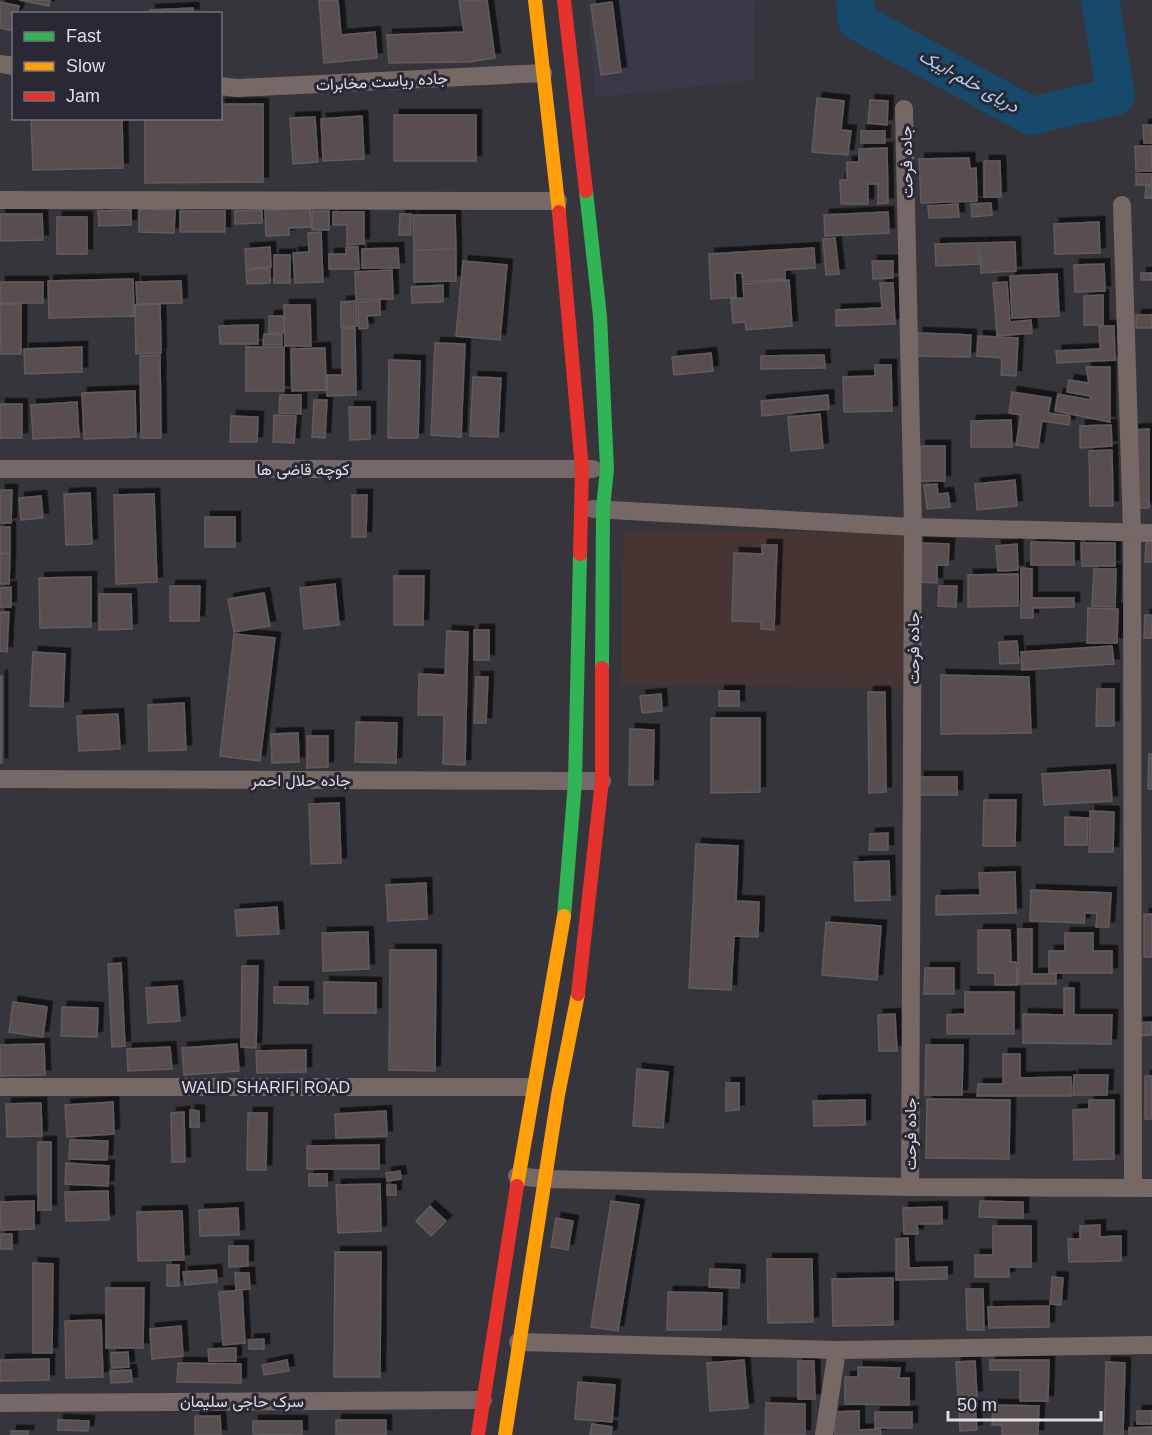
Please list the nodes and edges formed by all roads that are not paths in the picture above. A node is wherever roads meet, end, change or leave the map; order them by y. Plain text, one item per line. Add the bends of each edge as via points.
1 (535, 0) edge
2 (564, 0) edge
3 (543, 73) junction
4 (222, 86) edge
5 (904, 110) dead end
6 (0, 200) edge
7 (558, 201) junction
8 (1122, 205) dead end
9 (0, 469) edge
10 (582, 469) junction
11 (607, 469) junction
12 (603, 508) junction
13 (582, 510) junction
14 (913, 527) junction
15 (1132, 532) junction
16 (1152, 533) edge
17 (0, 779) edge
18 (602, 781) junction
19 (574, 782) junction
20 (0, 1087) edge
21 (532, 1087) junction
22 (517, 1176) junction
23 (545, 1179) junction
24 (910, 1187) junction
25 (1133, 1188) junction
26 (1152, 1188) edge
27 (518, 1342) junction
28 (1152, 1345) edge
29 (837, 1350) junction
30 (483, 1400) junction
31 (0, 1403) edge
32 (478, 1435) edge
33 (505, 1435) edge
34 (824, 1435) edge

1 - 3 street
2 - 11 street via 600,315
3 - 4 street, جاده ریاست مخابرات
3 - 7 street
5 - 14 street, جاده فرحت
6 - 7 street
7 - 10 street
8 - 15 street
9 - 10 street, کوچه قاضی ها
10 - 11 street, کوچه قاضی ها
10 - 13 street
11 - 12 street
12 - 13 street
12 - 14 street
12 - 18 street
13 - 19 street
14 - 15 street
14 - 24 street, جاده فرحت
15 - 16 street
15 - 25 street
17 - 19 street, جاده حلال احمر
18 - 19 street, جاده حلال احمر
18 - 23 street via 582,973
19 - 21 street via 563,928
20 - 21 street, WALID SHARIFI ROAD
21 - 22 street
22 - 23 street
22 - 30 street
23 - 24 street
23 - 27 street
24 - 25 street
25 - 26 street
27 - 29 street
27 - 33 street
28 - 29 street
29 - 34 street
30 - 31 street, سرک حاجی سلیمان
30 - 32 street

